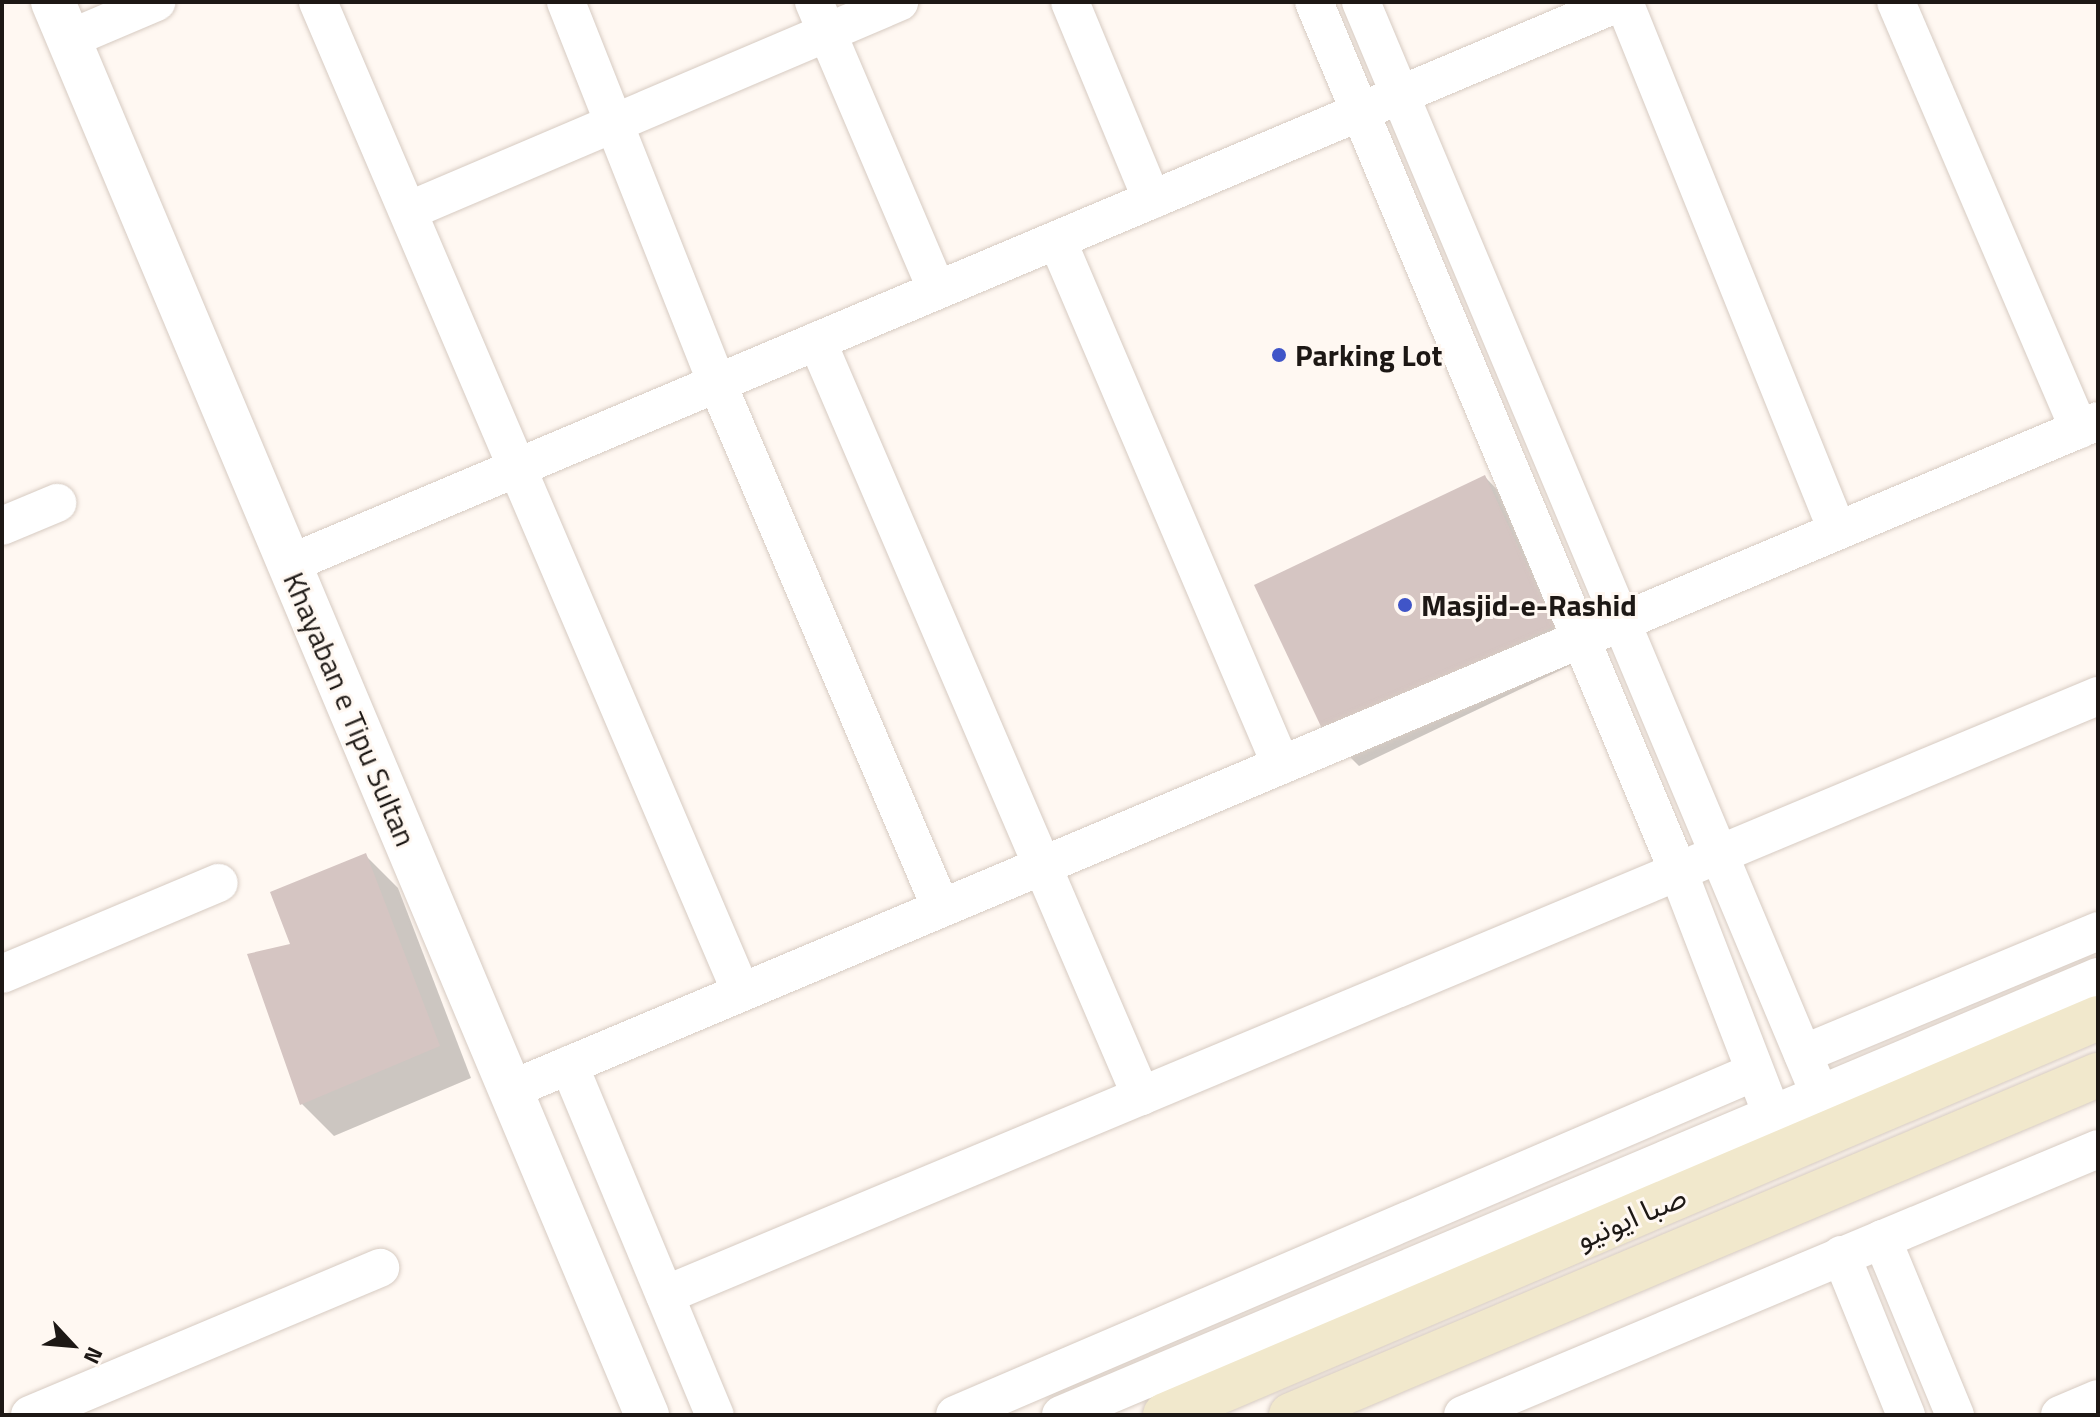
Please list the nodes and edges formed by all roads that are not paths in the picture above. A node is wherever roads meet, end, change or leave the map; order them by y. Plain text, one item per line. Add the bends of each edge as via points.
1 (156, 2) edge
2 (318, 2) edge
3 (566, 2) edge
4 (899, 2) edge
5 (1070, 2) edge
6 (1314, 2) edge
7 (1361, 2) edge
8 (1622, 2) edge
9 (1896, 2) edge
10 (821, 18) edge
11 (61, 20) edge
12 (1399, 95) junction
13 (1360, 112) junction
14 (613, 121) junction
15 (1152, 200) junction
16 (408, 211) junction
17 (1057, 240) junction
18 (937, 290) junction
19 (817, 341) junction
20 (717, 383) junction
21 (2088, 425) edge
22 (518, 467) junction
23 (57, 503) dead end
24 (2, 526) edge
25 (1837, 530) junction
26 (289, 564) junction
27 (1619, 622) junction
28 (1580, 639) junction
29 (2098, 696) edge
30 (1281, 765) junction
31 (1719, 855) junction
32 (1045, 864) junction
33 (1678, 871) junction
34 (219, 883) dead end
35 (941, 908) junction
36 (2098, 931) edge
37 (2, 974) edge
38 (2098, 977) edge
39 (741, 992) junction
40 (2098, 1018) edge
41 (1803, 1054) junction
42 (569, 1065) junction
43 (1754, 1072) junction
44 (2098, 1075) edge
45 (510, 1090) junction
46 (1820, 1095) junction
47 (1141, 1096) junction
48 (1772, 1115) junction
49 (2098, 1149) edge
50 (1882, 1239) junction
51 (1841, 1255) junction
52 (380, 1268) dead end
53 (665, 1295) junction
54 (2098, 1399) edge
55 (30, 1415) edge
56 (647, 1415) edge
57 (715, 1415) edge
58 (955, 1415) edge
59 (1061, 1415) edge
60 (1165, 1415) edge
61 (1291, 1415) edge
62 (1463, 1415) edge
63 (1906, 1415) edge
64 (1955, 1415) edge
65 (2060, 1415) edge

1 - 11 street
2 - 16 street
3 - 14 street
4 - 10 street
5 - 15 street
6 - 13 street
7 - 12 street
8 - 12 street
8 - 25 street
9 - 21 street
10 - 14 street
10 - 18 street
11 - 26 street, Khayaban e Tipu Sultan
12 - 13 street
12 - 27 street
13 - 15 street
13 - 28 street
14 - 16 street
14 - 20 street
15 - 17 street
16 - 22 street
17 - 18 street
17 - 30 street
18 - 19 street
19 - 20 street
19 - 32 street
20 - 22 street
20 - 35 street
21 - 25 street
22 - 26 street
22 - 39 street
23 - 24 street
25 - 27 street
26 - 45 street, Khayaban e Tipu Sultan
27 - 28 street
27 - 31 street
28 - 30 street
28 - 33 street
29 - 31 street
30 - 32 street
31 - 33 street
31 - 41 street
32 - 35 street
32 - 47 street
33 - 43 street
33 - 47 street
34 - 37 street
35 - 39 street
36 - 41 street
38 - 46 street
39 - 42 street
40 - 60 main road, صبا ایونیو
41 - 46 street
42 - 45 street
42 - 53 street
43 - 48 street
43 - 58 street
44 - 61 main road, صبا ایونیو
45 - 56 street, Khayaban e Tipu Sultan
46 - 48 street
47 - 53 street
48 - 59 street
49 - 50 street
50 - 51 street
50 - 64 street
51 - 62 street
51 - 63 street
52 - 55 street
53 - 57 street
54 - 65 street

